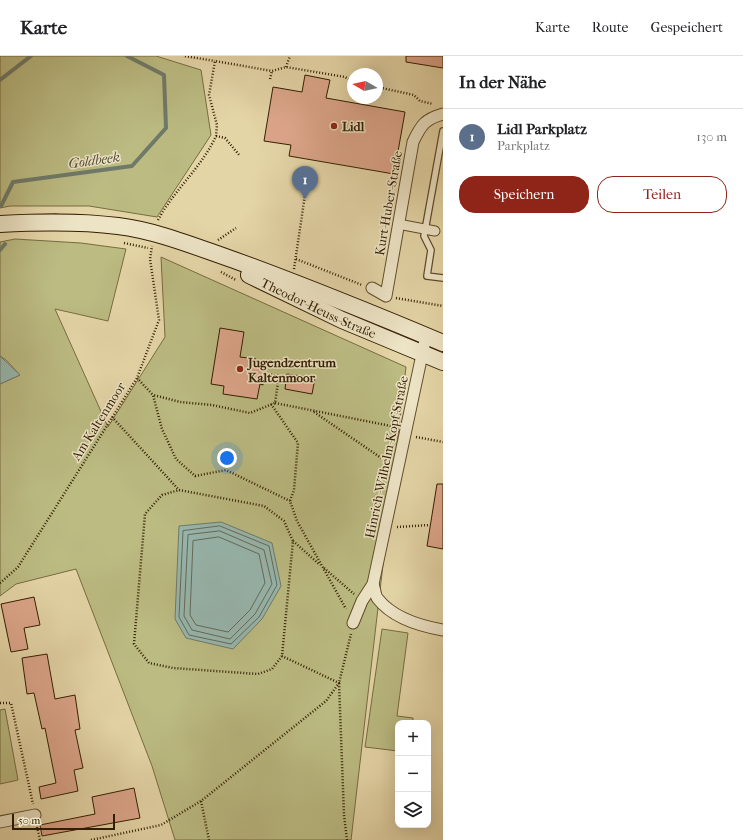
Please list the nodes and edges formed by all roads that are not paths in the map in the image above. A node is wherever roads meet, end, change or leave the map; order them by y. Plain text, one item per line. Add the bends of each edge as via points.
1 (441, 110) edge
2 (443, 131) edge
3 (0, 224) edge
4 (398, 224) junction
5 (425, 229) junction
6 (436, 231) dead end
7 (196, 247) junction
8 (443, 278) edge
9 (372, 288) road end
10 (426, 336) junction
11 (443, 343) edge
12 (422, 354) junction
13 (443, 362) edge
14 (374, 584) junction
15 (353, 623) road end
16 (443, 630) edge
17 (35, 815) road end
18 (0, 822) edge

1 - 4 street, Kurt-Huber-Straße via 419,128 413,142
2 - 5 lane
3 - 7 main road, Theodor-Heuss-Straße via 47,221 119,226 155,233
4 - 5 street
4 - 9 street, Kurt-Huber-Straße via 386,296
5 - 6 street
5 - 8 lane via 424,236 431,250 427,276
7 - 10 main road, Theodor-Heuss-Straße via 305,286
7 - 12 main road, Theodor-Heuss-Straße via 297,299
10 - 11 main road, Theodor-Heuss-Straße
10 - 12 street, Hinrich-Wilhelm-Kopf-Straße
12 - 13 main road, Theodor-Heuss-Straße
12 - 14 street, Hinrich-Wilhelm-Kopf-Straße
14 - 15 street, Hinrich-Wilhelm-Kopf-Straße via 362,601
14 - 16 street via 377,598 391,611
17 - 18 street

